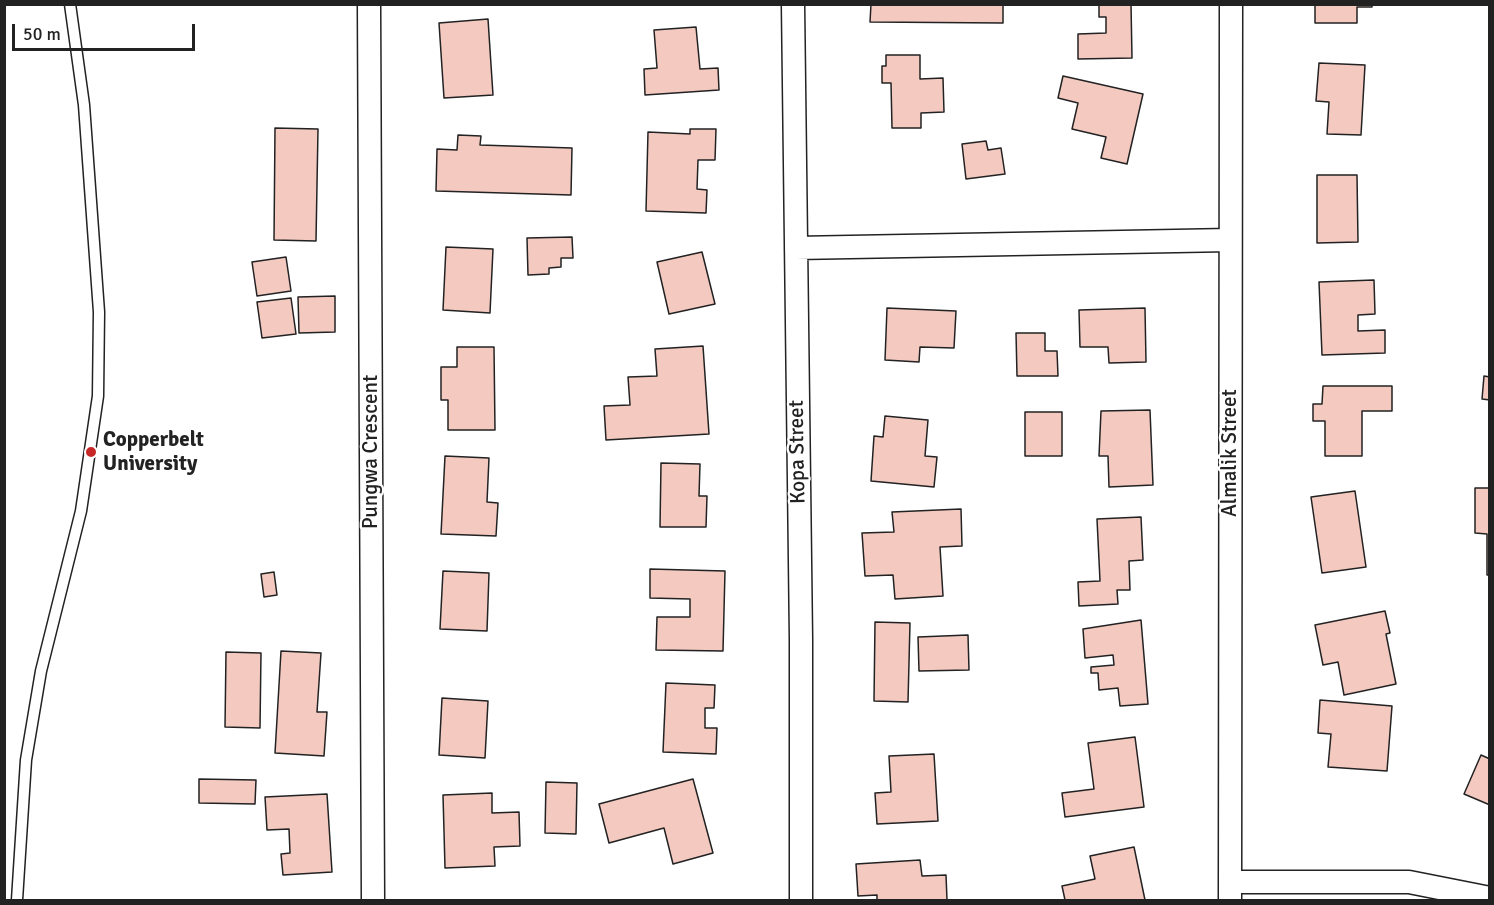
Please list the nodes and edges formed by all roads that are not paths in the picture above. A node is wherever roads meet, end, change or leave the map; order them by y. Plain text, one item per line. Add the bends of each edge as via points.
1 (70, 4) edge
2 (369, 4) edge
3 (793, 4) edge
4 (1231, 4) edge
5 (1230, 240) junction
6 (796, 248) junction
7 (1230, 891) edge
8 (1490, 898) edge
9 (17, 900) edge
10 (374, 900) edge
11 (801, 900) edge

1 - 9 lane via 84,105 98,301 98,396 81,511 40,671 28,749
2 - 10 street, Pungwa Crescent
3 - 6 street, Kopa Street
4 - 5 street, Almalik Street
5 - 6 street
5 - 7 street, Almalik Street
6 - 11 street, Kopa Street
7 - 8 street via 1409,882

